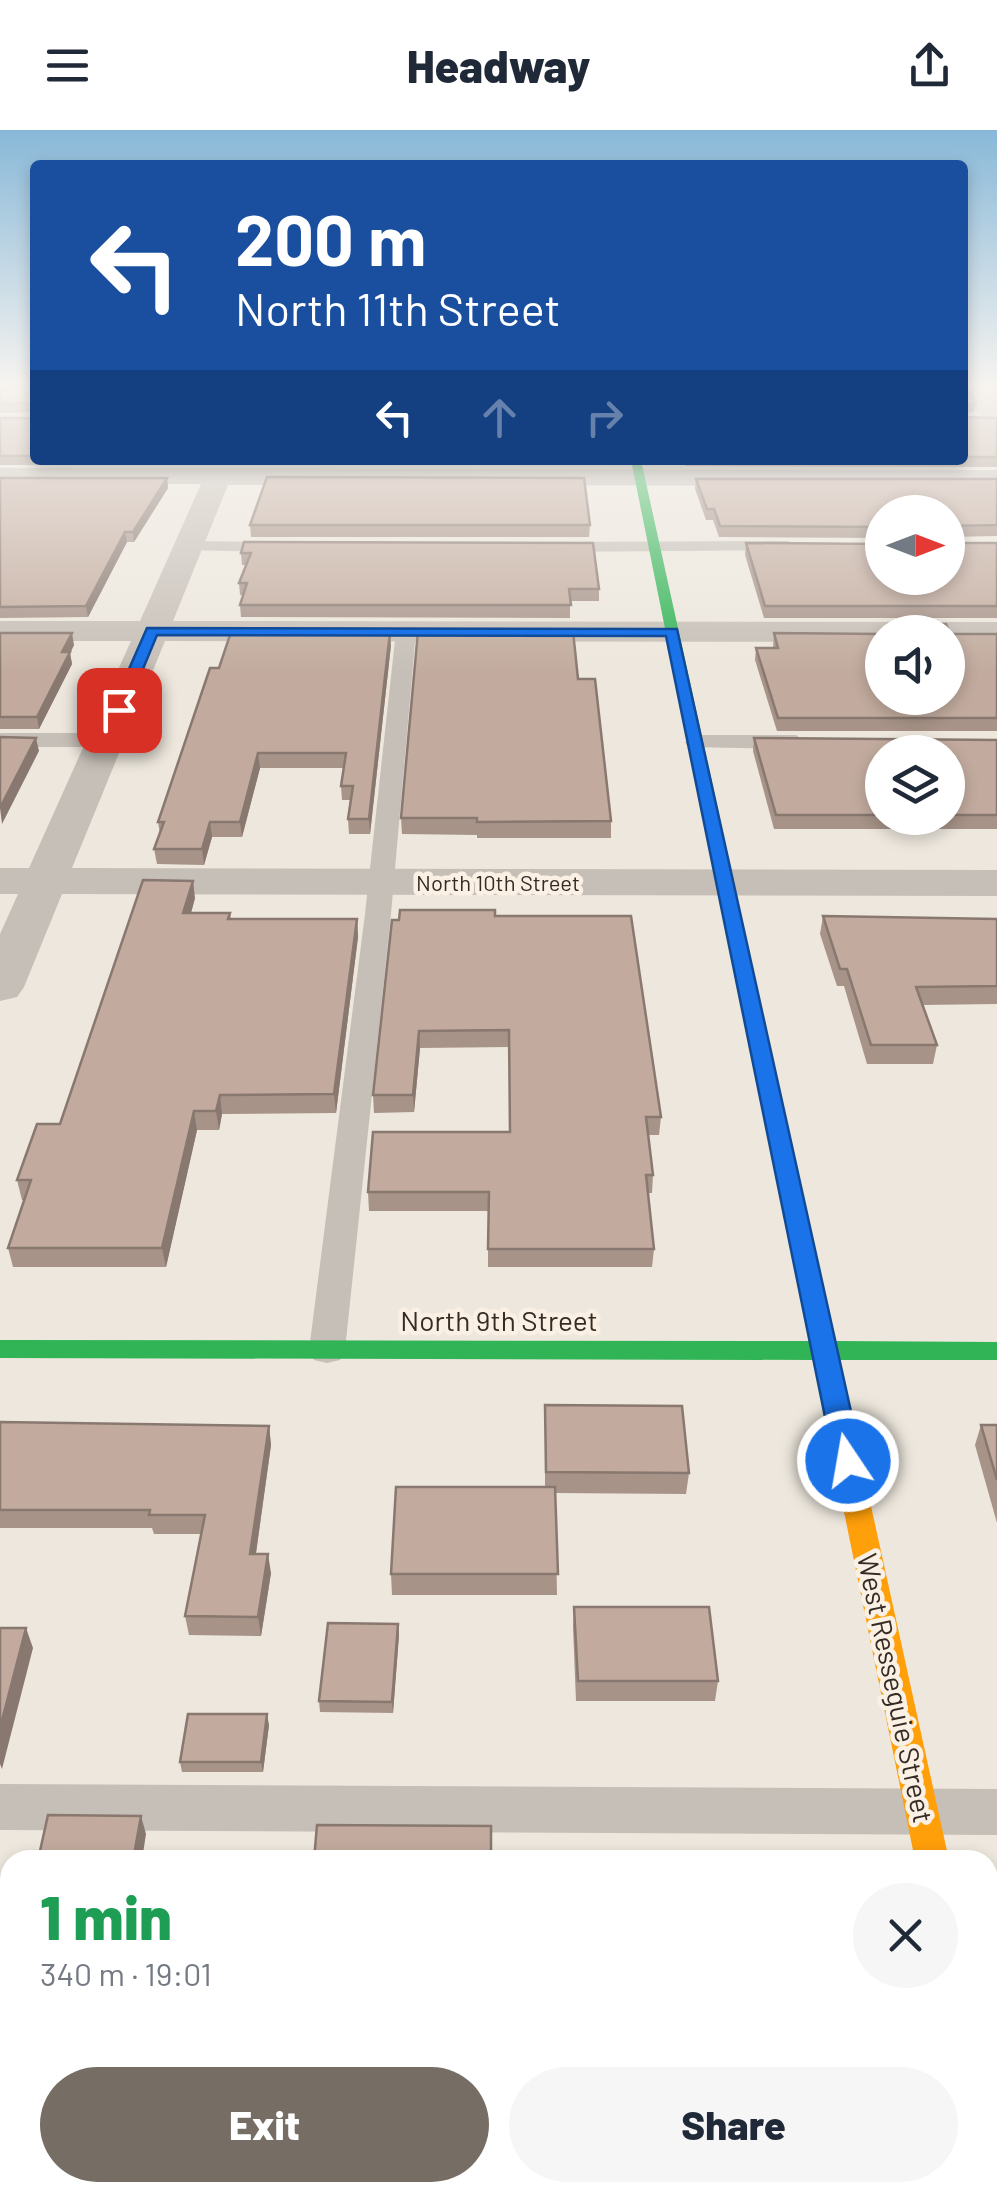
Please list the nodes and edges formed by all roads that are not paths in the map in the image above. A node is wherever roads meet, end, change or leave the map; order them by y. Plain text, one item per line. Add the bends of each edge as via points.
1 (217, 480) edge
2 (640, 480) edge
3 (188, 546) junction
4 (303, 546) edge
5 (536, 546) edge
6 (654, 546) junction
7 (804, 546) edge
8 (0, 631) edge
9 (152, 631) junction
10 (406, 632) junction
11 (672, 632) junction
12 (997, 632) edge
13 (0, 740) edge
14 (106, 740) junction
15 (696, 742) junction
16 (828, 742) edge
17 (0, 881) edge
18 (45, 881) junction
19 (382, 882) junction
20 (726, 883) junction
21 (997, 884) edge
22 (0, 987) edge
23 (0, 1349) edge
24 (327, 1350) junction
25 (824, 1351) junction
26 (997, 1351) edge
27 (0, 1807) edge
28 (922, 1812) junction
29 (997, 1812) edge
30 (930, 1850) edge

1 - 3 street
2 - 6 street, West Resseguie Street
3 - 4 lane
3 - 9 street
5 - 6 lane
6 - 7 lane
6 - 11 street, West Resseguie Street
8 - 9 street
9 - 10 street
9 - 14 street
10 - 11 street
10 - 19 lane
11 - 12 street
11 - 15 street, West Resseguie Street
13 - 14 lane
14 - 18 street
15 - 16 lane
15 - 20 street, West Resseguie Street
17 - 18 street, North 10th Street
18 - 19 street, North 10th Street
18 - 22 street
19 - 20 street, North 10th Street
19 - 24 lane
20 - 21 street, North 10th Street
20 - 25 street, West Resseguie Street
23 - 24 street, North 9th Street
24 - 25 street, North 9th Street
25 - 26 street, North 9th Street
25 - 28 street, West Resseguie Street
27 - 28 lane
28 - 29 lane
28 - 30 street, West Resseguie Street

